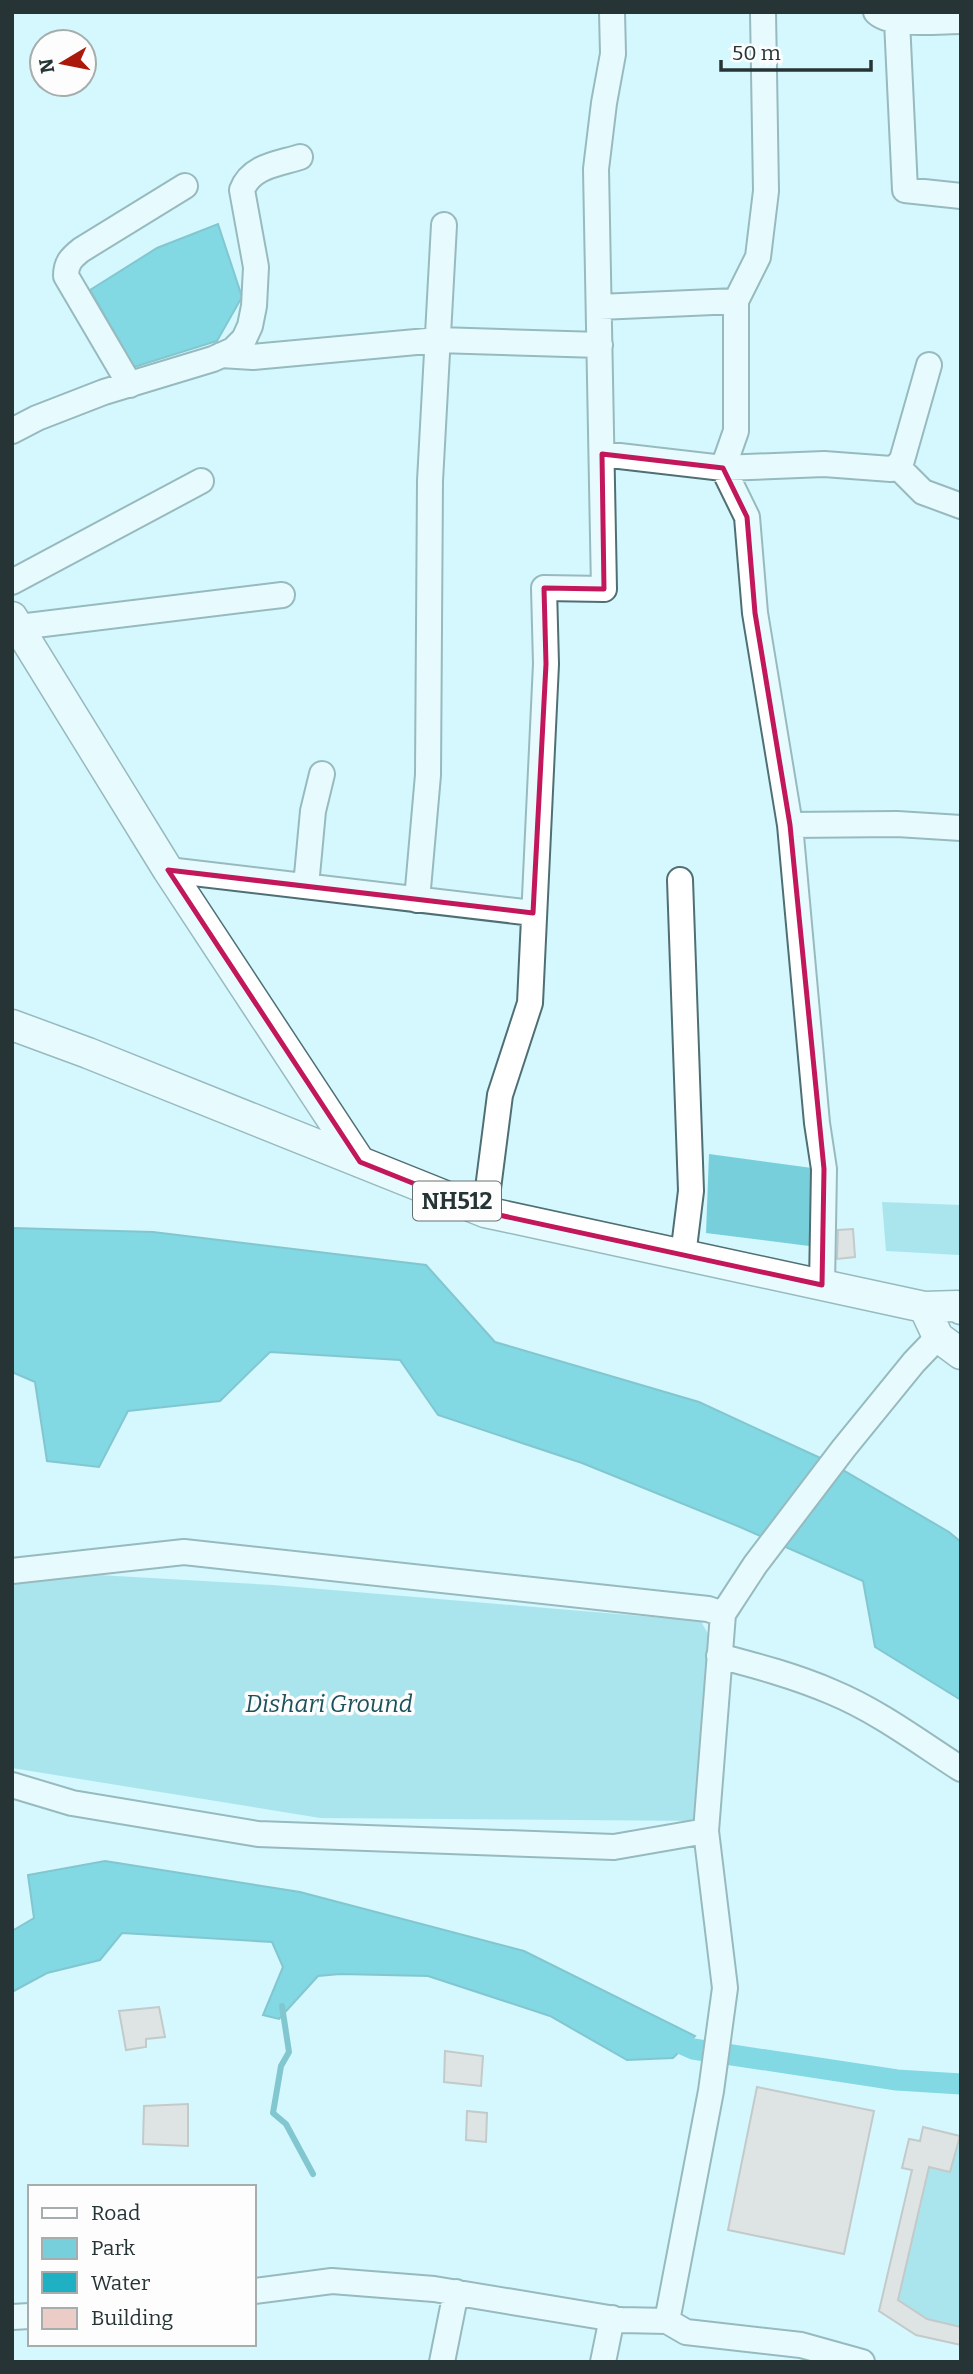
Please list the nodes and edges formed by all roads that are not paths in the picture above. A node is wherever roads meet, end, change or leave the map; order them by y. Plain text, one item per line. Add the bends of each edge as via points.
1 (612, 12) edge
2 (763, 12) edge
3 (886, 17) edge
4 (961, 21) edge
5 (300, 157) dead end
6 (185, 186) dead end
7 (961, 196) edge
8 (444, 225) dead end
9 (736, 300) junction
10 (599, 307) junction
11 (438, 341) junction
12 (600, 345) junction
13 (221, 355) junction
14 (929, 365) dead end
15 (130, 385) junction
16 (12, 431) edge
17 (602, 454) junction
18 (897, 466) junction
19 (723, 468) junction
20 (201, 481) dead end
21 (961, 506) edge
22 (12, 582) edge
23 (282, 594) dead end
24 (15, 622) edge
25 (322, 774) dead end
26 (790, 825) junction
27 (961, 828) edge
28 (168, 870) junction
29 (680, 880) dead end
30 (306, 886) junction
31 (417, 900) junction
32 (533, 913) junction
33 (12, 1025) edge
34 (360, 1162) junction
35 (485, 1212) junction
36 (684, 1256) junction
37 (822, 1285) junction
38 (923, 1307) junction
39 (961, 1309) edge
40 (949, 1345) edge
41 (12, 1571) edge
42 (723, 1614) junction
43 (719, 1656) junction
44 (961, 1769) edge
45 (12, 1785) edge
46 (706, 1831) junction
47 (256, 2291) edge
48 (456, 2292) junction
49 (611, 2318) junction
50 (667, 2321) junction
51 (442, 2362) edge
52 (603, 2362) edge
53 (862, 2362) edge

1 - 10 street via 613,54 596,169
2 - 9 street via 766,191 758,257
3 - 4 street
3 - 7 street via 905,190
5 - 13 street via 255,171 245,181 242,190 256,267 254,306 244,339
6 - 15 street via 81,250 66,267 66,276
8 - 11 street
9 - 10 street
9 - 19 street via 736,431
10 - 12 street
11 - 12 street
11 - 13 street via 253,357
11 - 31 street via 430,481 428,775
12 - 17 street
13 - 15 street
14 - 18 street
15 - 16 street
17 - 19 street
17 - 32 street via 604,589 544,588 546,664
18 - 19 street via 883,470 793,464
18 - 21 street via 923,492
19 - 26 street via 747,517 755,613
20 - 22 street
23 - 24 street
24 - 28 main road
25 - 30 street via 313,811
26 - 27 street
26 - 37 street via 824,1169
28 - 30 street
28 - 34 main road
29 - 36 street via 691,1191
30 - 31 street
31 - 32 street
32 - 35 street via 530,1003 500,1095
33 - 34 main road, NH512
34 - 35 main road, NH512
35 - 36 main road, NH512
36 - 37 main road, NH512
37 - 38 main road, NH512
38 - 39 main road, NH512
38 - 40 main road
40 - 42 street via 914,1362 844,1447
41 - 42 street via 184,1552
42 - 43 street
43 - 44 street via 833,1692
43 - 46 street
45 - 46 street via 72,1803 258,1834 614,1847
46 - 50 street via 725,1988 711,2091
47 - 48 street via 332,2281
48 - 49 street
48 - 51 street
49 - 50 street
49 - 52 street
50 - 53 street via 686,2332 801,2345

